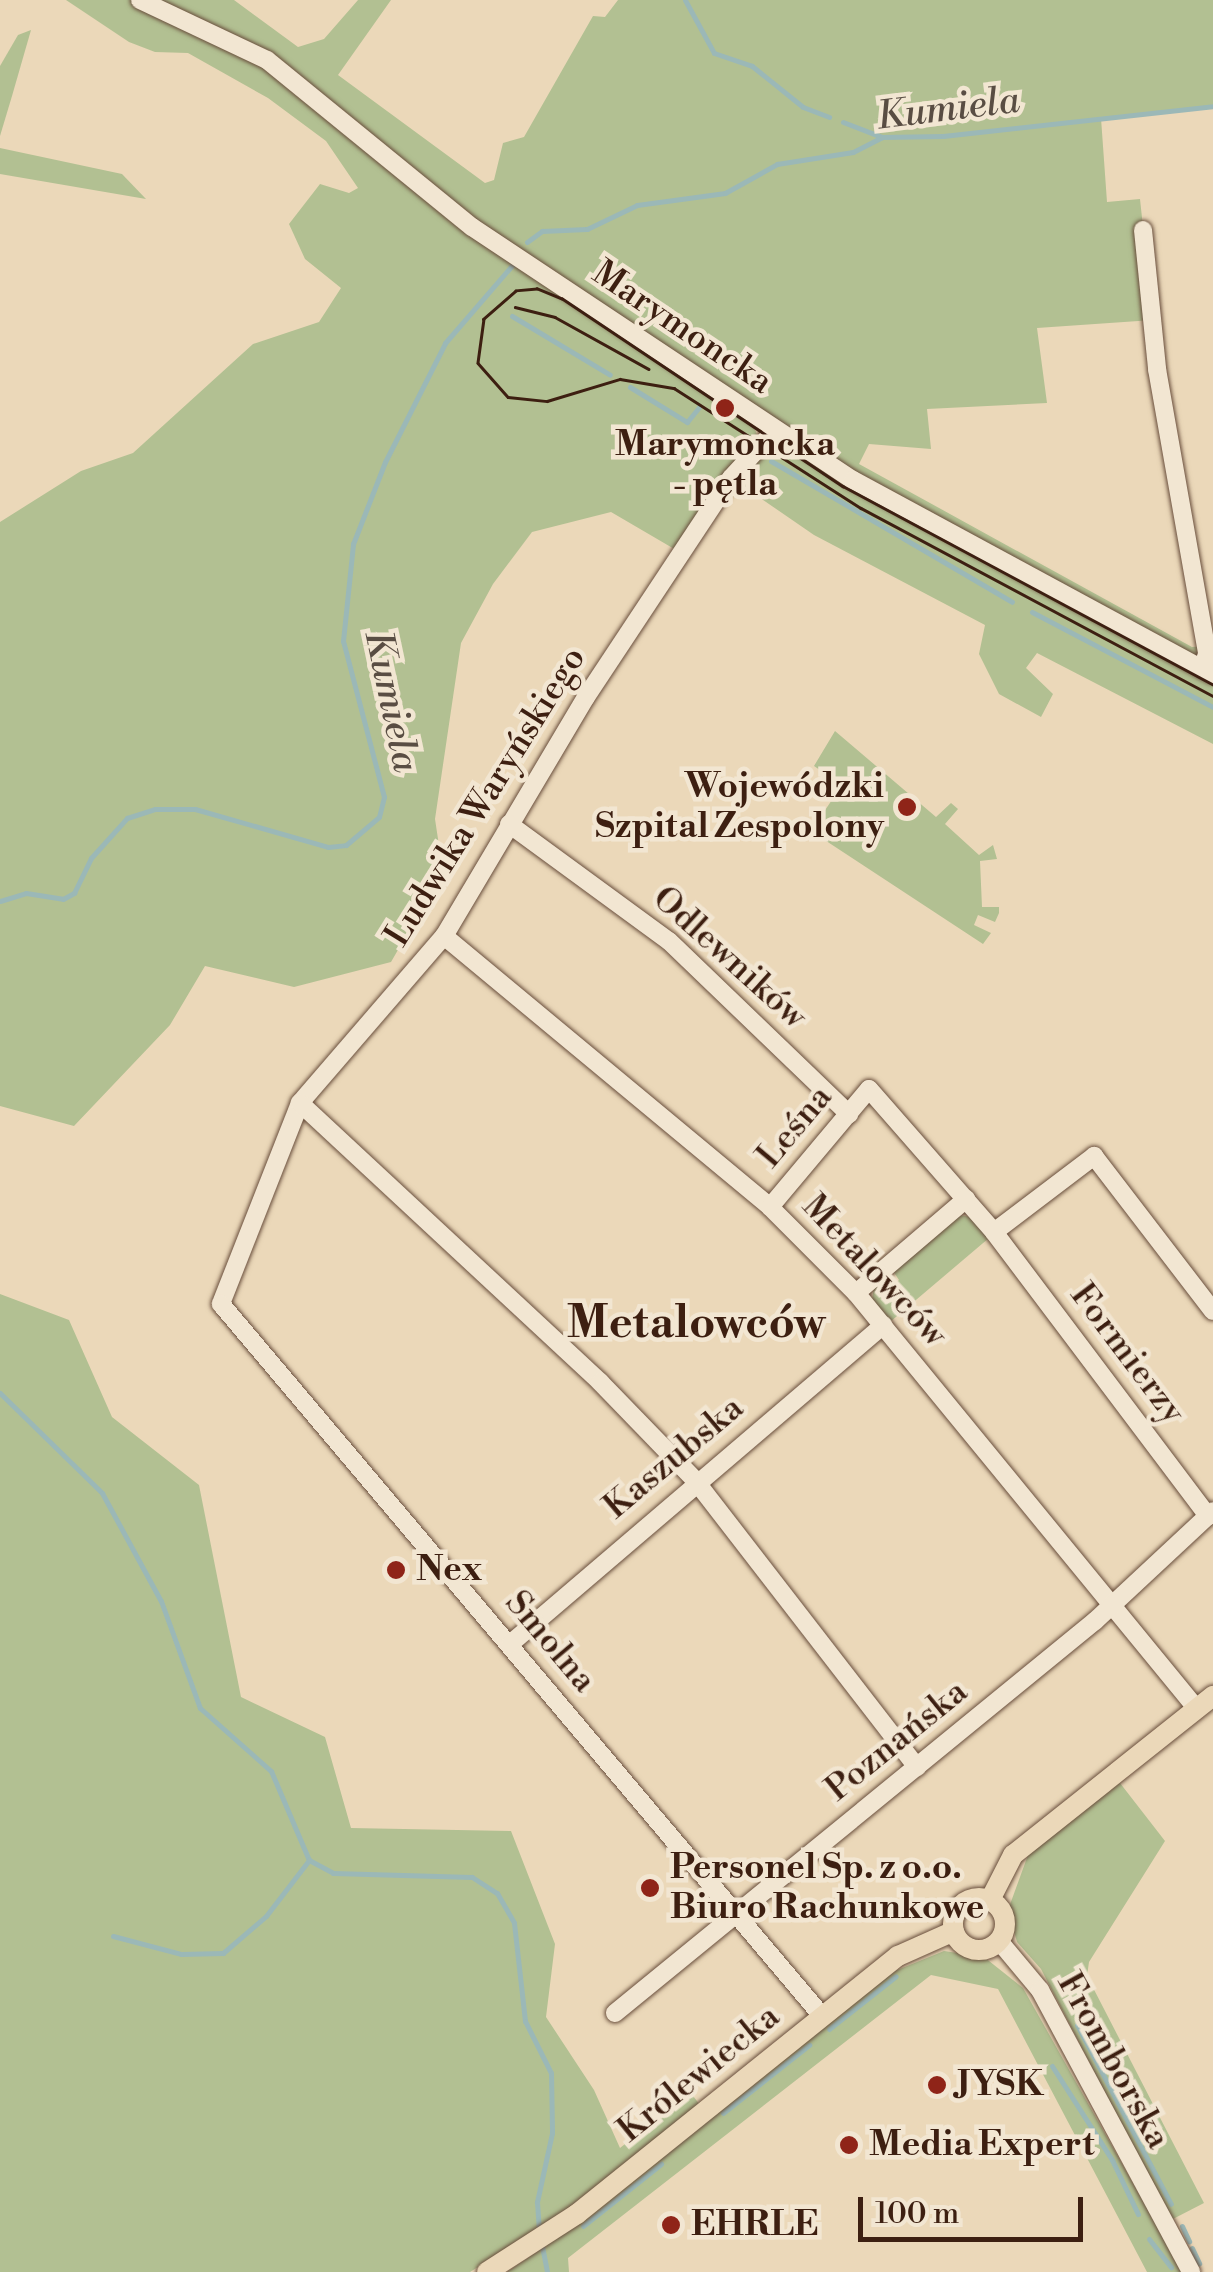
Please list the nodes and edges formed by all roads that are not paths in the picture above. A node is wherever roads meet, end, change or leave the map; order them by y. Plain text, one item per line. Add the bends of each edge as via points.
1 (140, 0) edge
2 (1143, 230) dead end
3 (775, 430) junction
4 (1208, 672) edge
5 (509, 824) junction
6 (444, 936) junction
7 (300, 1103) junction
8 (849, 1114) junction
9 (966, 1199) junction
10 (770, 1207) junction
11 (994, 1232) junction
12 (856, 1293) junction
13 (1213, 1311) edge
14 (224, 1314) joint
15 (883, 1325) junction
16 (696, 1480) junction
17 (1210, 1513) edge
18 (1113, 1606) junction
19 (510, 1644) junction
20 (1205, 1703) edge
21 (917, 1767) junction
22 (990, 1900) junction
23 (738, 1913) junction
24 (954, 1931) junction
25 (999, 1940) junction
26 (615, 2013) dead end
27 (822, 2016) junction
28 (486, 2272) edge
29 (1190, 2272) edge

1 - 3 street, Marymoncka via 268,60 505,249
2 - 4 street via 1158,368
3 - 4 street, Marymoncka via 922,520
3 - 5 street, Ludwika Waryńskiego via 731,478
5 - 6 street, Ludwika Waryńskiego
5 - 8 street, Odlewników via 669,941
6 - 7 street, Ludwika Waryńskiego
6 - 10 street, Metalowców
7 - 14 street, Ludwika Waryńskiego via 221,1298
7 - 16 street
8 - 9 street, Leśna via 869,1089
8 - 10 street, Leśna
9 - 11 street
9 - 12 street
10 - 12 street, Metalowców
11 - 13 street via 1094,1156
11 - 17 street, Formierzy
12 - 15 street, Metalowców
14 - 19 street, Smolna
15 - 16 street, Kaszubska
15 - 18 street, Metalowców
16 - 19 street, Kaszubska
16 - 21 street
17 - 18 street, Poznańska
18 - 20 street, Metalowców
18 - 21 street, Poznańska
19 - 23 street, Smolna
20 - 22 main road via 1013,1855
21 - 23 street, Poznańska
22 - 24 main road via 962,1904
22 - 25 main road via 1004,1918
23 - 26 street, Poznańska
23 - 27 street, Smolna
24 - 25 main road via 974,1949
24 - 27 main road, Królewiecka via 898,1956
25 - 29 street, Fromborska via 1040,1990
27 - 28 main road, Królewiecka via 541,2240

